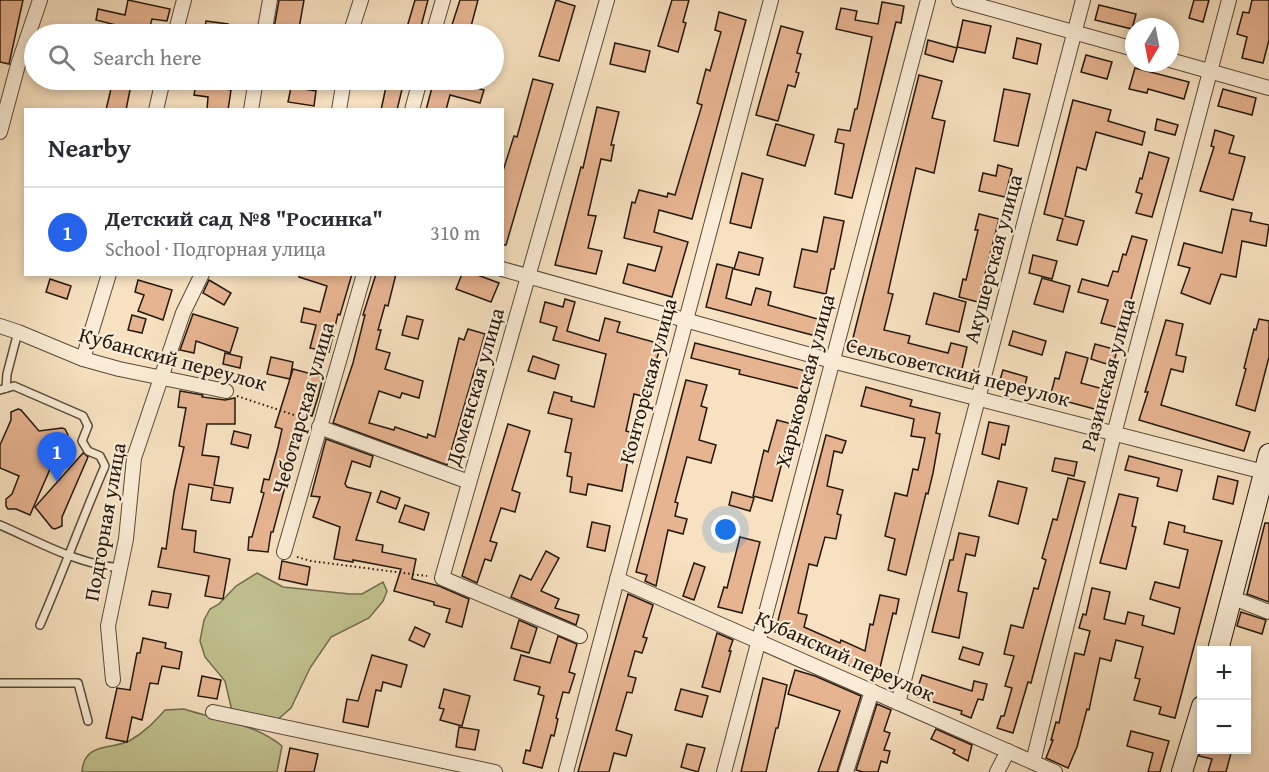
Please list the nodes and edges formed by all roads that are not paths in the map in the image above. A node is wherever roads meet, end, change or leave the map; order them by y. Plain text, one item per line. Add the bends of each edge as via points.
1 (40, 0) edge
2 (184, 0) edge
3 (270, 0) edge
4 (361, 0) edge
5 (443, 0) edge
6 (607, 0) edge
7 (771, 0) edge
8 (928, 0) edge
9 (959, 0) edge
10 (1083, 0) edge
11 (1229, 0) edge
12 (32, 24) edge
13 (178, 24) edge
14 (266, 24) edge
15 (353, 24) edge
16 (436, 24) edge
17 (1074, 33) junction
18 (24, 47) edge
19 (1125, 47) edge
20 (1179, 62) edge
21 (1210, 71) junction
22 (1269, 88) edge
23 (161, 90) edge
24 (254, 90) edge
25 (342, 90) edge
26 (417, 90) edge
27 (157, 108) edge
28 (251, 108) edge
29 (339, 108) edge
30 (413, 108) edge
31 (0, 132) edge
32 (504, 270) edge
33 (108, 276) edge
34 (201, 276) edge
35 (363, 276) edge
36 (528, 278) junction
37 (686, 321) junction
38 (0, 326) edge
39 (18, 332) junction
40 (83, 359) junction
41 (832, 361) junction
42 (162, 377) junction
43 (3, 389) edge
44 (226, 391) road end
45 (978, 399) junction
46 (319, 427) junction
47 (1114, 434) junction
48 (1267, 463) edge
49 (469, 482) junction
50 (0, 525) edge
51 (284, 552) road end
52 (70, 556) junction
53 (120, 568) junction
54 (618, 579) junction
55 (1233, 598) junction
56 (1269, 612) edge
57 (40, 625) dead end
58 (580, 636) dead end
59 (758, 641) junction
60 (1219, 646) edge
61 (113, 680) dead end
62 (0, 683) edge
63 (872, 691) junction
64 (898, 703) junction
65 (213, 712) dead end
66 (88, 721) dead end
67 (1197, 722) edge
68 (1008, 751) junction
69 (1032, 762) junction
70 (495, 772) edge
71 (566, 772) edge
72 (724, 772) edge
73 (846, 772) edge
74 (997, 772) edge
75 (1055, 772) edge
76 (1182, 772) edge

1 - 12 street
2 - 13 street
3 - 14 street
4 - 15 street
5 - 16 street
6 - 36 street, Доменская улица
7 - 37 street, Конторская улица
8 - 41 street, Харьковская улица
9 - 17 street
10 - 17 street, Акушерская улица
11 - 21 street, Разинская улица
17 - 19 street
17 - 45 street, Акушерская улица
18 - 31 street
20 - 21 street
21 - 22 street
21 - 47 street, Разинская улица
23 - 27 street
24 - 28 street
25 - 29 street
26 - 30 street
32 - 36 street, Сельсоветский переулок
33 - 40 street
34 - 42 street, Подгорная улица via 183,314
35 - 46 street, Чеботарская улица
36 - 37 street, Сельсоветский переулок
36 - 49 street, Доменская улица
37 - 41 street, Сельсоветский переулок
37 - 54 street, Конторская улица
38 - 39 street, Кубанский переулок
39 - 40 street, Кубанский переулок
39 - 43 lane
40 - 42 street, Кубанский переулок
41 - 45 street, Сельсоветский переулок
41 - 59 street, Харьковская улица
42 - 44 street, Кубанский переулок
42 - 53 street, Подгорная улица via 134,458
43 - 52 lane via 14,386 83,416 88,426 82,441 88,451 100,456 105,466 74,537
45 - 47 street, Сельсоветский переулок
45 - 64 street, Акушерская улица
46 - 49 street
46 - 51 street, Чеботарская улица
47 - 48 street, Сельсоветский переулок
47 - 69 street, Разинская улица
48 - 55 street
49 - 58 street, Доменская улица via 442,578
50 - 52 lane
52 - 53 lane
52 - 57 lane
53 - 61 street, Подгорная улица via 108,626
54 - 59 street, Кубанский переулок
54 - 71 street, Конторская улица
55 - 56 street
55 - 60 street
59 - 63 street, Кубанский переулок
59 - 72 street, Харьковская улица
62 - 66 lane via 78,683
63 - 64 street, Кубанский переулок
63 - 73 street
64 - 68 street, Кубанский переулок
65 - 70 street
67 - 76 street
68 - 69 street, Кубанский переулок
68 - 74 street
69 - 75 street, Кубанский переулок

